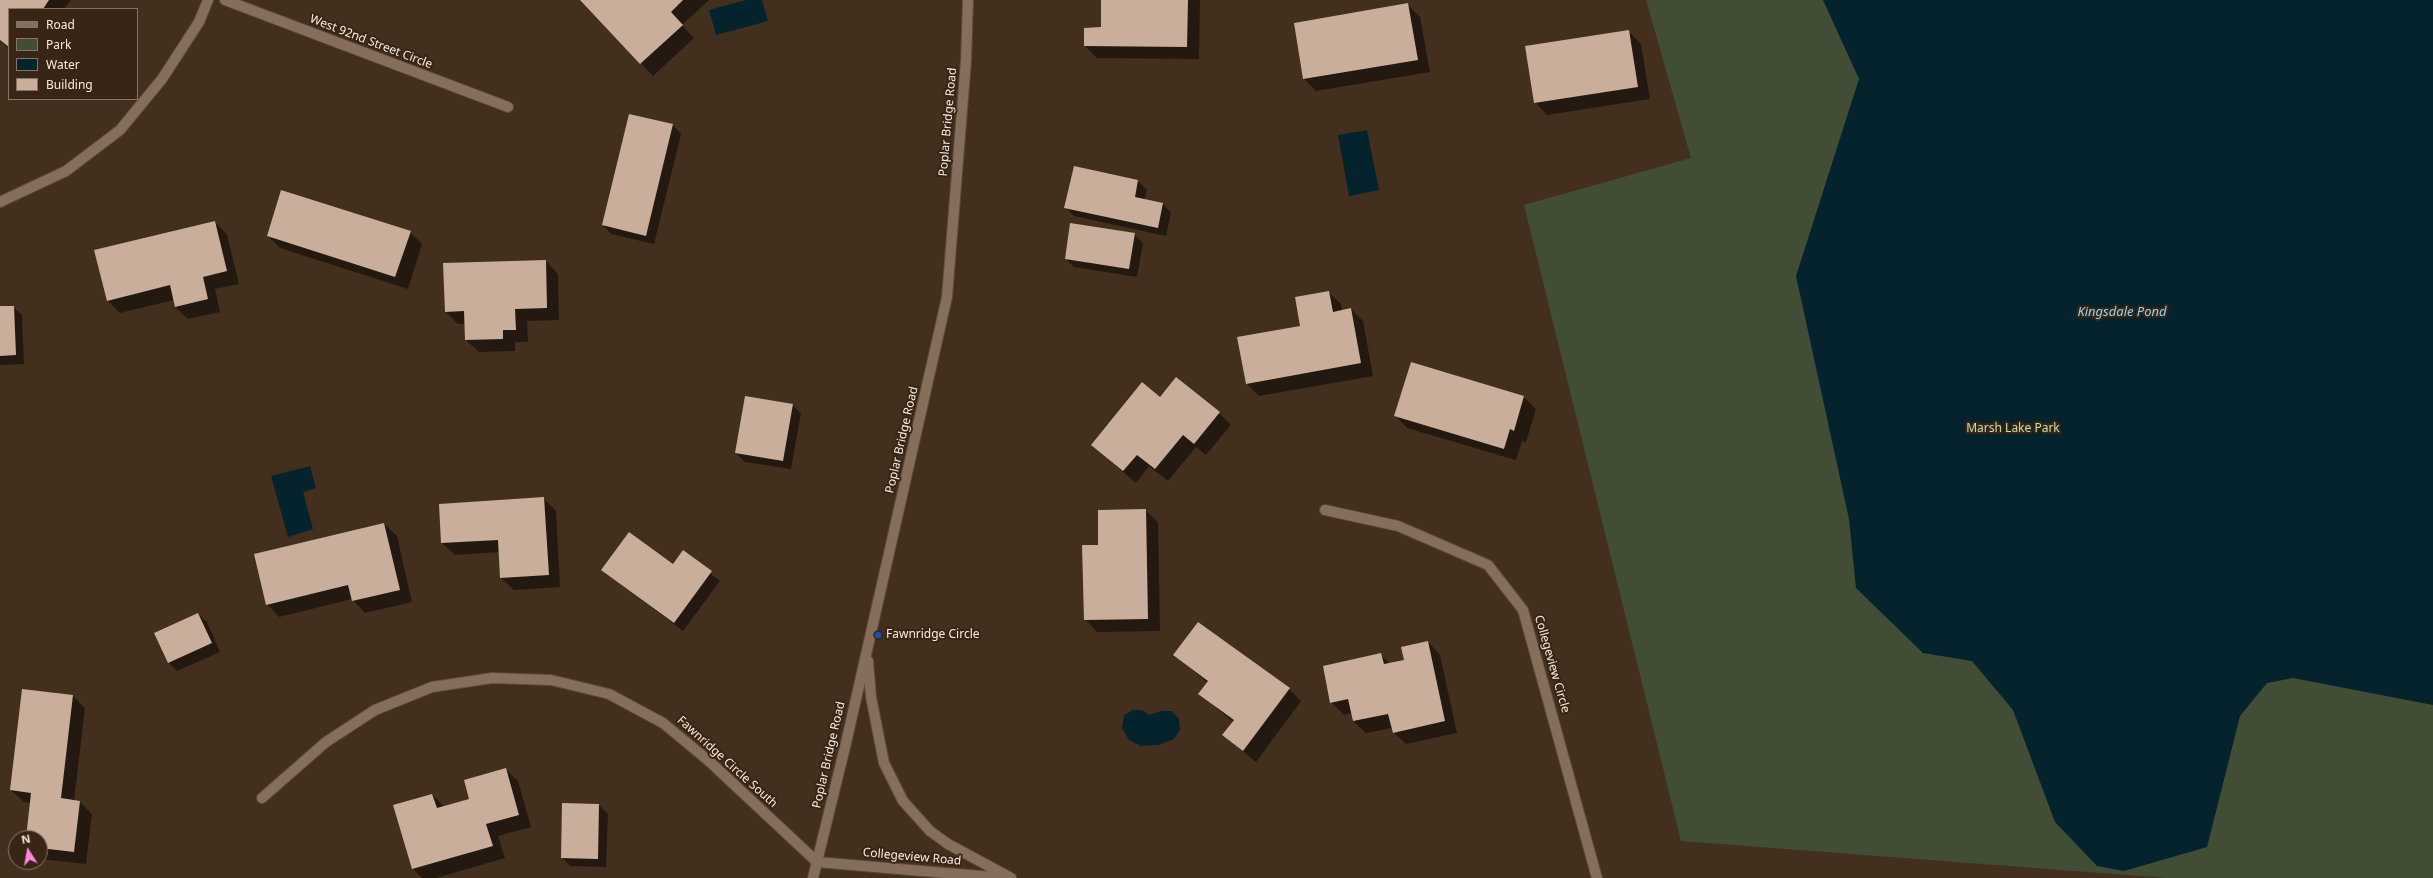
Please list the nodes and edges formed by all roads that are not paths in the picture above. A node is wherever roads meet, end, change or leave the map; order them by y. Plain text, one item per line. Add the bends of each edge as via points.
1 (208, 0) edge
2 (225, 0) edge
3 (968, 0) edge
4 (508, 107) dead end
5 (0, 202) edge
6 (1325, 510) dead end
7 (867, 652) junction
8 (262, 798) dead end
9 (817, 862) junction
10 (813, 878) edge
11 (1004, 878) edge
12 (1012, 878) edge
13 (1597, 878) edge

1 - 5 street via 199,22 162,79 120,130 66,170
2 - 4 street, West 92nd Street Circle
3 - 7 street, Poplar Bridge Road via 966,61 947,297
6 - 13 street, Collegeview Circle via 1398,526 1488,565 1523,610
7 - 9 street, Poplar Bridge Road
7 - 12 street via 871,697 884,763 903,801 936,835
8 - 9 street, Fawnridge Circle South via 326,742 375,710 432,687 492,678 551,680 609,694 663,723 709,761
9 - 10 street, Poplar Bridge Road
9 - 11 street, Collegeview Road

